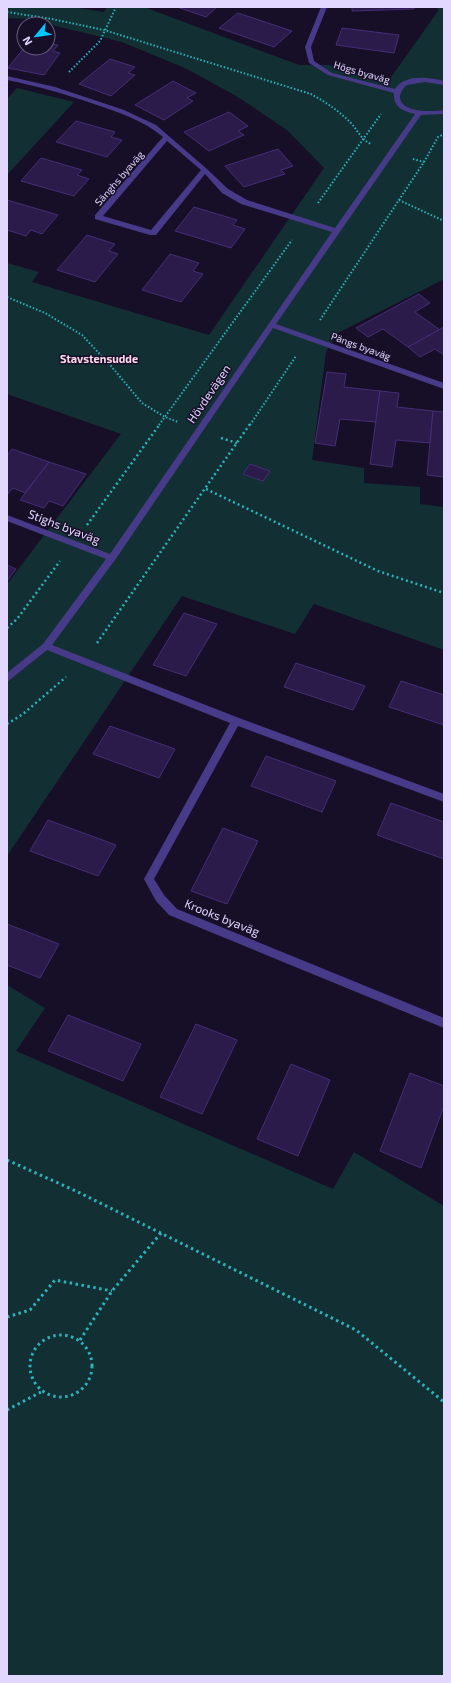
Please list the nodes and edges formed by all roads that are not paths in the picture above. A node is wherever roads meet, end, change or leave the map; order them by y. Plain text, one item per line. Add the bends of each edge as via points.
1 (324, 7) edge
2 (7, 78) edge
3 (444, 83) edge
4 (397, 92) junction
5 (444, 112) edge
6 (419, 113) junction
7 (167, 137) junction
8 (205, 170) junction
9 (336, 231) junction
10 (271, 325) junction
11 (444, 386) edge
12 (7, 518) edge
13 (112, 558) junction
14 (46, 646) junction
15 (7, 678) edge
16 (236, 721) junction
17 (444, 798) edge
18 (444, 1023) edge

1 - 4 street, Högs byaväg via 308,47 311,62 330,74
2 - 7 street via 53,88 122,111 154,126
3 - 4 street via 415,80 400,87
4 - 6 street via 399,104
5 - 6 street
6 - 9 street, Hövdevägen
7 - 8 street
7 - 8 street, Sänghs byaväg via 98,217 153,233
8 - 9 street via 225,191 244,202
9 - 10 street, Hövdevägen
10 - 11 street, Pängs byaväg
10 - 13 street, Hövdevägen
12 - 13 street, Stighs byaväg
13 - 14 street, Hövdevägen
14 - 15 street, Hövdevägen
14 - 16 street
16 - 17 street
16 - 18 street, Krooks byaväg via 148,879 160,898 173,912

